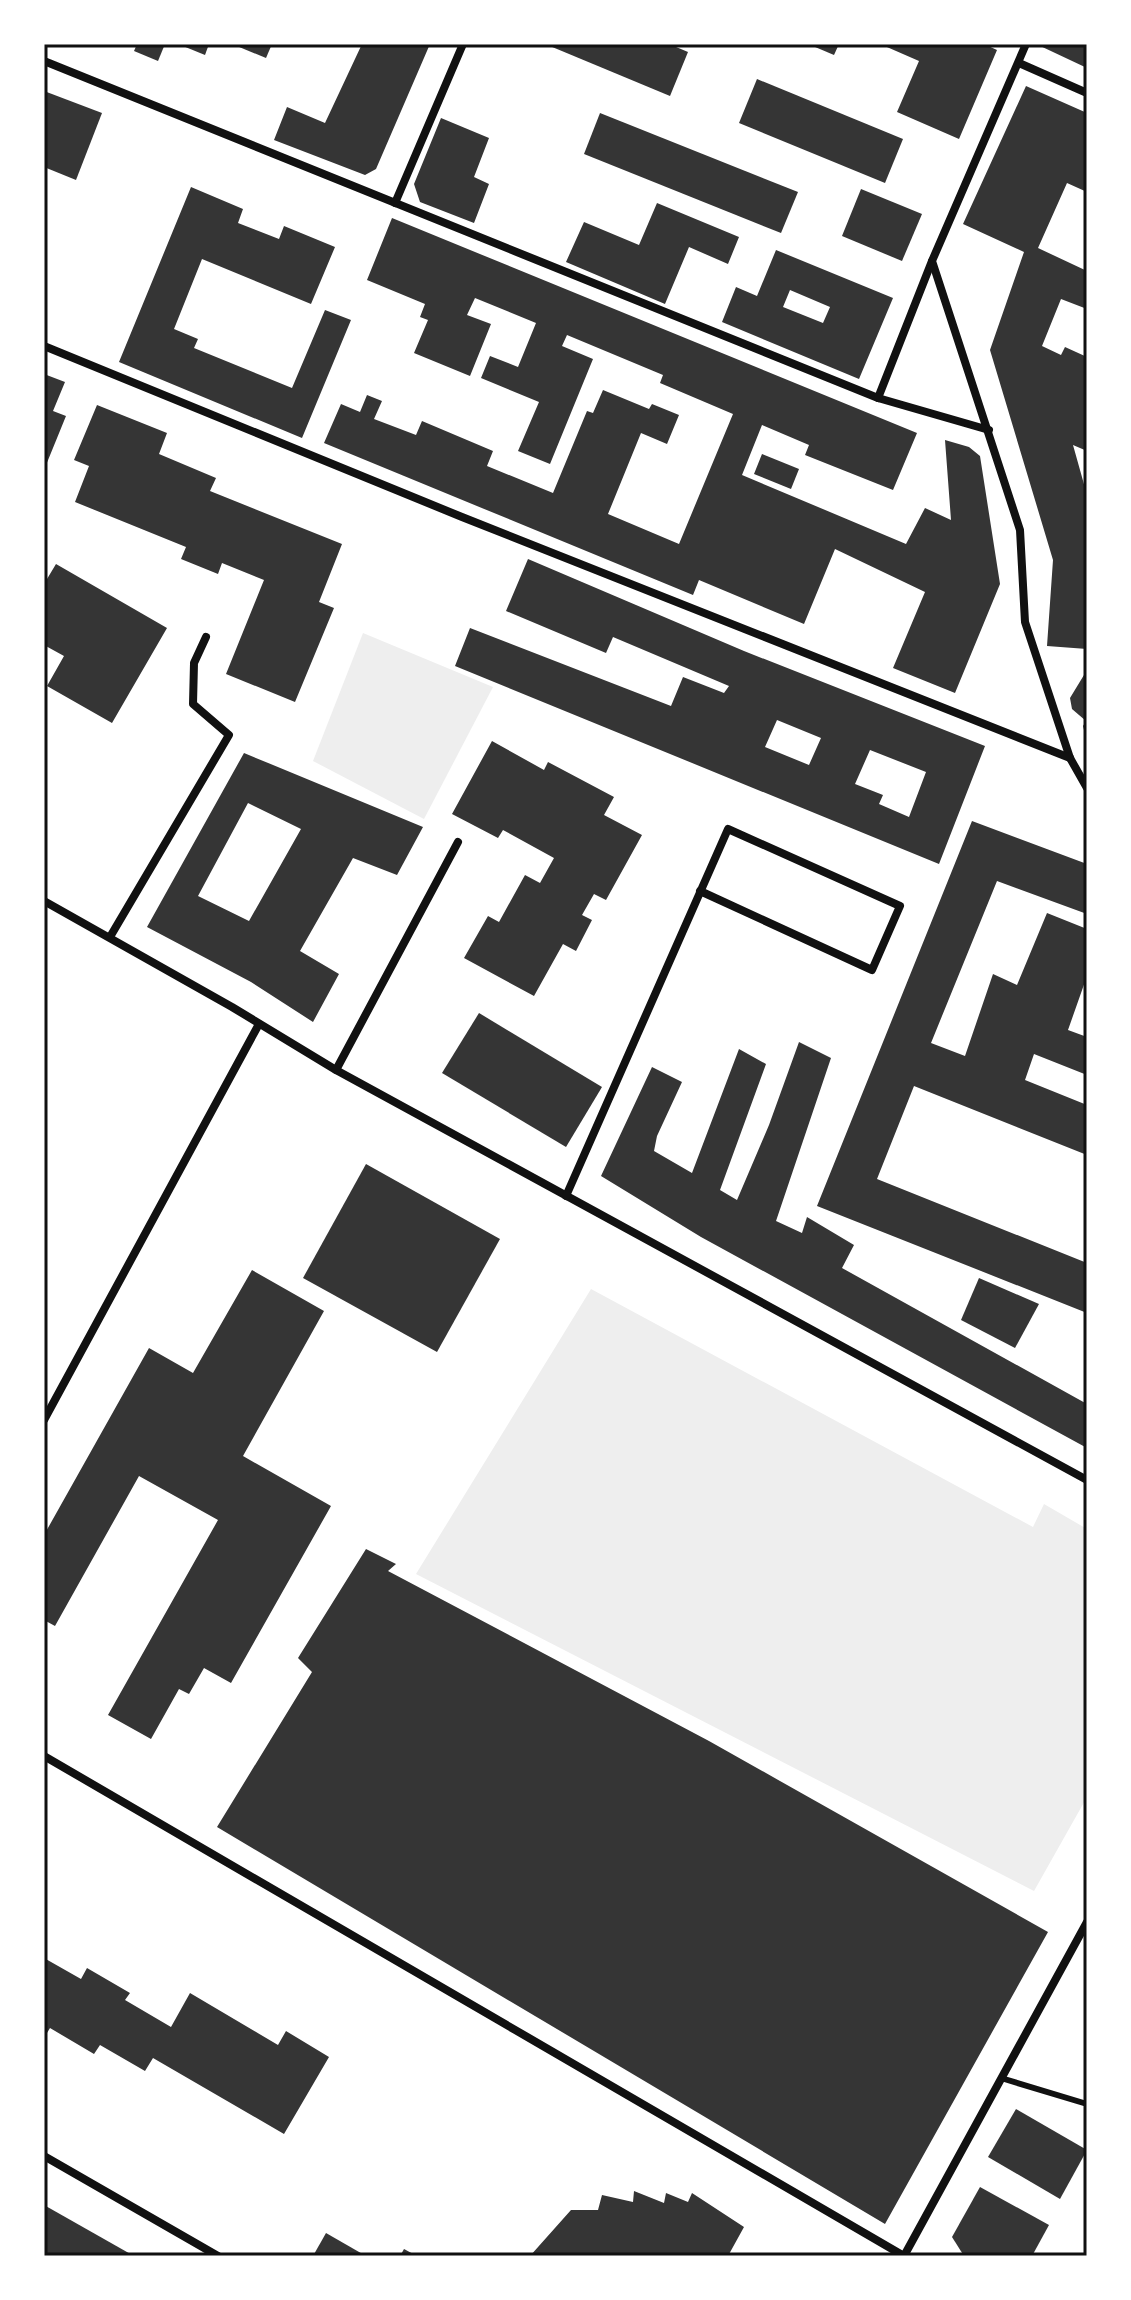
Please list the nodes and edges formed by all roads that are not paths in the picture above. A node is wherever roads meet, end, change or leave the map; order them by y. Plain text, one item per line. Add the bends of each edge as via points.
1 (463, 44) edge
2 (1026, 44) edge
3 (44, 61) edge
4 (1019, 63) junction
5 (1087, 93) edge
6 (395, 203) junction
7 (932, 261) junction
8 (44, 346) edge
9 (878, 398) junction
10 (989, 430) junction
11 (206, 637) dead end
12 (1070, 758) junction
13 (1087, 788) edge
14 (458, 842) dead end
15 (700, 891) junction
16 (44, 901) edge
17 (110, 937) junction
18 (259, 1024) junction
19 (336, 1070) junction
20 (566, 1196) junction
21 (44, 1420) edge
22 (1087, 1480) edge
23 (44, 1756) edge
24 (1087, 1922) edge
25 (1001, 2078) junction
26 (1087, 2104) edge
27 (44, 2156) edge
28 (218, 2256) edge
29 (904, 2256) edge

1 - 6 street
2 - 4 street
3 - 6 street
4 - 5 street
4 - 7 street
6 - 9 street
7 - 9 street
7 - 10 street
8 - 12 street
9 - 10 street
10 - 12 street via 1020,530 1025,622
11 - 17 street via 194,663 193,704 229,735
12 - 13 street
14 - 19 street
15 - 15 street via 728,829 900,906 872,970
15 - 20 street
16 - 17 street
17 - 18 street
18 - 19 street
18 - 21 street
19 - 20 street
20 - 22 street
23 - 29 street
24 - 25 street
25 - 26 lane
25 - 29 street
27 - 28 street

